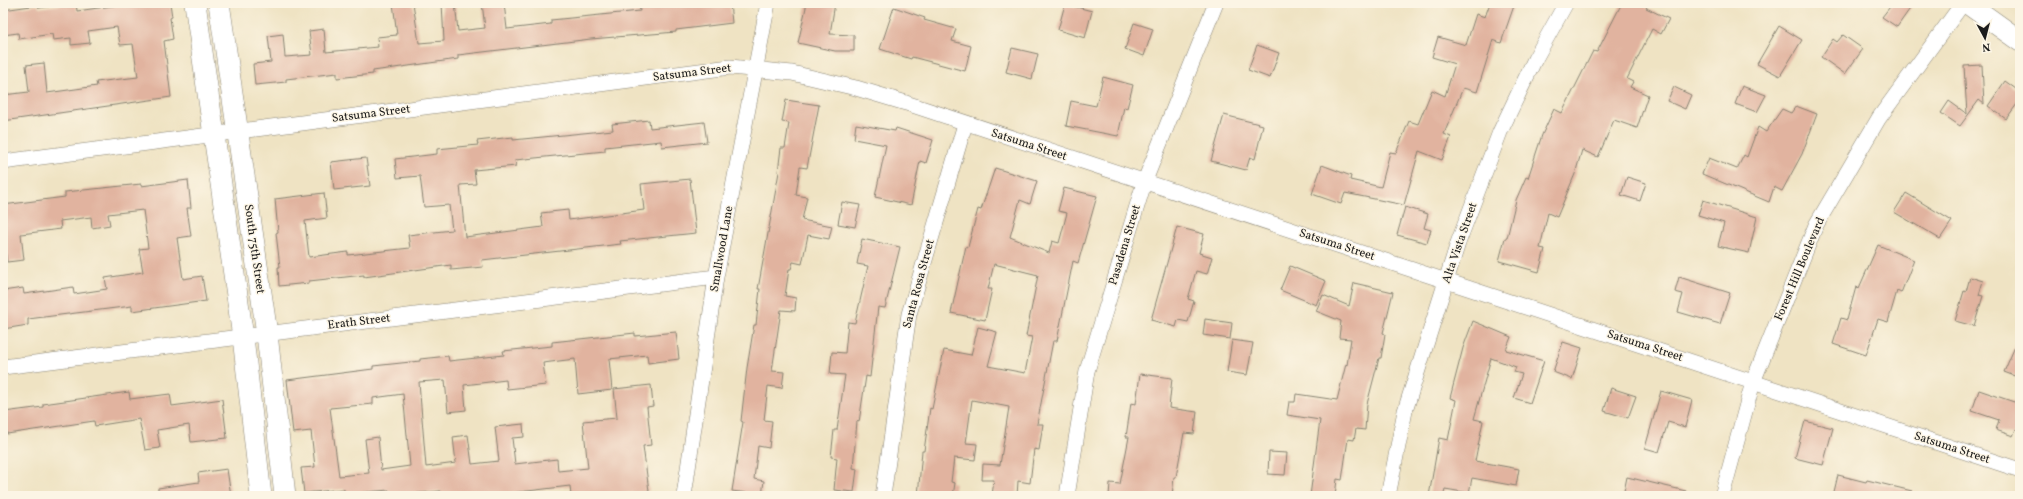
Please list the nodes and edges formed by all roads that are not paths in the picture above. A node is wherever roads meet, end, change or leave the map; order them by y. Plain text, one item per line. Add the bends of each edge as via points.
1 (195, 3) edge
2 (218, 3) edge
3 (768, 3) edge
4 (1216, 3) edge
5 (1566, 3) edge
6 (1963, 3) edge
7 (1967, 3) edge
8 (2020, 41) edge
9 (754, 69) junction
10 (965, 124) junction
11 (236, 131) junction
12 (213, 134) junction
13 (3, 162) edge
14 (1144, 183) junction
15 (716, 277) junction
16 (1447, 280) junction
17 (266, 334) junction
18 (243, 337) junction
19 (3, 367) edge
20 (1753, 382) junction
21 (2020, 470) edge
22 (261, 496) edge
23 (285, 496) edge
24 (684, 496) edge
25 (883, 496) edge
26 (1067, 496) edge
27 (1388, 496) edge
28 (1722, 496) edge

1 - 12 main road, South 75th Street
2 - 11 main road, South 75th Street
3 - 9 street, Smallwood Lane
4 - 14 street, Pasadena Street
5 - 16 street, Alta Vista Street via 1535,59 1500,132 1458,243
6 - 20 street, Forest Hill Boulevard via 1879,118 1816,225
7 - 8 main road
9 - 10 street, Satsuma Street via 792,73 856,88
9 - 11 street, Satsuma Street via 730,67
9 - 15 street, Smallwood Lane
10 - 14 street, Satsuma Street
10 - 25 street, Santa Rosa Street via 909,314
11 - 12 street, Satsuma Street
11 - 17 main road, South 75th Street
12 - 13 street, Satsuma Street
12 - 18 main road, South 75th Street
14 - 16 street, Satsuma Street
14 - 26 street, Pasadena Street via 1087,371
15 - 17 street, Erath Street
15 - 24 street, Smallwood Lane
16 - 20 street, Satsuma Street
16 - 27 street, Alta Vista Street via 1405,411
17 - 18 street, Erath Street
17 - 23 main road, South 75th Street
18 - 19 street, Erath Street
18 - 22 main road, South 75th Street
20 - 21 street, Satsuma Street
20 - 28 street, Forest Hill Boulevard

